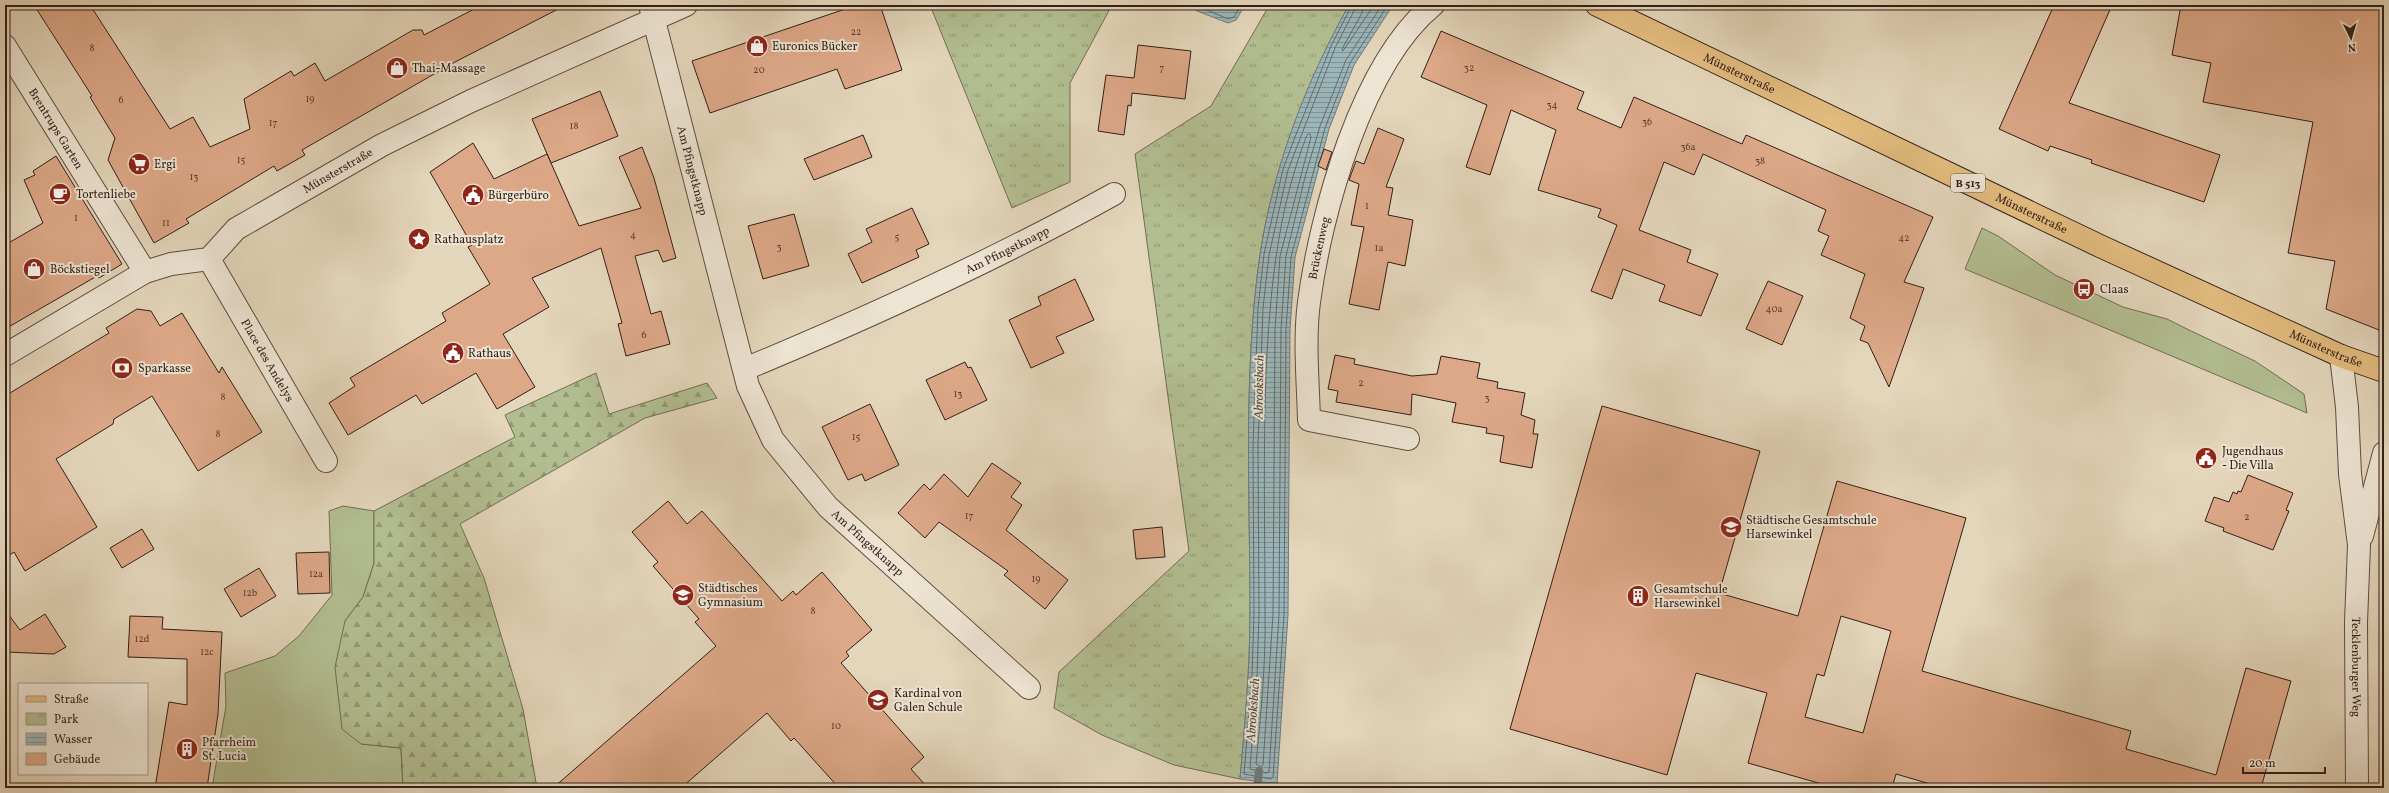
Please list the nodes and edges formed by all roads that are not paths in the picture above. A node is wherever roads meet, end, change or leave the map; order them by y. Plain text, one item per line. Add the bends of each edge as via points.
1 (686, 5) edge
2 (1433, 5) edge
3 (1598, 5) edge
4 (651, 12) edge
5 (5, 46) edge
6 (1114, 194) dead end
7 (209, 259) junction
8 (145, 272) junction
9 (5, 355) edge
10 (2341, 356) junction
11 (745, 369) junction
12 (2384, 371) edge
13 (1408, 439) dead end
14 (2384, 453) edge
15 (326, 461) dead end
16 (2359, 545) junction
17 (1028, 688) dead end
18 (2357, 788) edge

1 - 4 street, Münsterstraße
2 - 13 street, Brückenweg via 1398,43 1378,74 1362,108 1323,226 1309,302 1309,420
3 - 10 main road, Münsterstraße / B 513 via 2102,247
4 - 7 street, Münsterstraße via 382,145 236,229
4 - 11 street, Am Pfingstknapp
5 - 8 street, Brentrups Garten
6 - 11 street, Am Pfingstknapp via 1039,236
7 - 8 street via 171,264
7 - 15 street, Place des Andelys
8 - 9 street
10 - 12 main road, Münsterstraße / B 513
10 - 16 street, Tecklenburger Weg via 2347,407 2350,474
11 - 17 street, Am Pfingstknapp via 748,386 774,440 828,507
14 - 16 street, Tecklenburger Weg
16 - 18 street, Tecklenburger Weg via 2356,622

